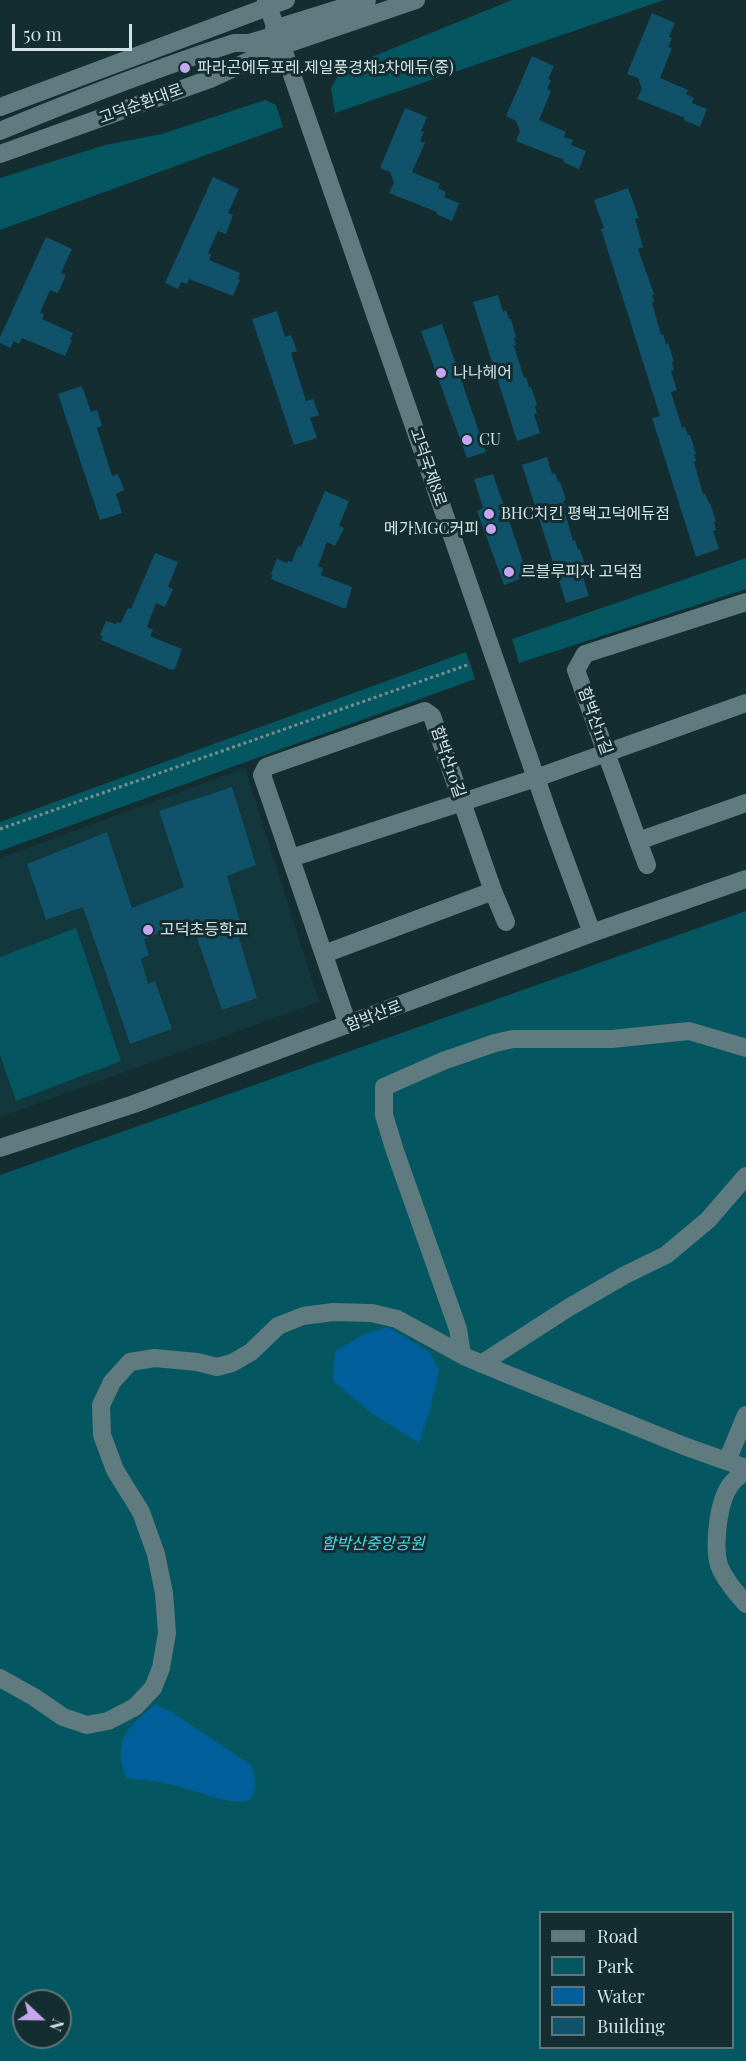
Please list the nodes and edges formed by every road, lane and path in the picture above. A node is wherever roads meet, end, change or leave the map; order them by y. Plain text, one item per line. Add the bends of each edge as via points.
1 (286, 0) edge
2 (367, 0) edge
3 (387, 0) edge
4 (416, 0) edge
5 (268, 4) edge
6 (314, 18) junction
7 (278, 36) junction
8 (0, 107) edge
9 (0, 123) edge
10 (0, 131) edge
11 (0, 154) edge
12 (746, 602) edge
13 (470, 664) dead end
14 (746, 703) edge
15 (606, 752) junction
16 (536, 778) junction
17 (462, 802) junction
18 (746, 803) edge
19 (0, 829) edge
20 (638, 841) junction
21 (291, 858) junction
22 (647, 865) dead end
23 (746, 879) edge
24 (493, 891) junction
25 (506, 922) dead end
26 (592, 933) junction
27 (324, 954) junction
28 (348, 1025) junction
29 (746, 1048) edge
30 (0, 1148) edge
31 (746, 1176) edge
32 (462, 1355) junction
33 (481, 1364) junction
34 (746, 1415) edge
35 (727, 1461) junction
36 (746, 1469) edge
37 (746, 1604) edge
38 (0, 1678) edge

1 - 5 street
2 - 6 street
3 - 7 street
4 - 7 street, 고덕순환대로
5 - 6 street
5 - 7 street, 고덕국제8로
5 - 8 street
6 - 7 street
7 - 9 street via 157,64
7 - 10 street via 234,43 145,73
7 - 11 street, 고덕순환대로 via 210,79
7 - 16 street, 고덕국제8로
12 - 15 street, 함박산11길 via 585,654 576,670
13 - 19 path
14 - 15 street
15 - 16 street
15 - 20 street, 함박산11길
16 - 17 street
16 - 26 street, 고덕국제8로
17 - 21 street
17 - 21 street, 함박산10길 via 432,716 425,711 266,767 261,775
17 - 24 street, 함박산10길
18 - 20 street
20 - 22 street, 함박산11길
21 - 27 street, 함박산10길
23 - 26 street, 함박산로
24 - 25 street, 함박산10길
24 - 27 street
26 - 28 street, 함박산로
27 - 28 street, 함박산10길
28 - 30 street, 함박산로 via 134,1104
29 - 32 street via 689,1031 612,1039 513,1039 443,1061 384,1087 384,1115 458,1329
31 - 33 street via 708,1220 666,1255 568,1308
32 - 33 street
32 - 38 street via 397,1319 372,1313 333,1312 303,1316 278,1326 251,1352 224,1365 155,1358 130,1362 112,1382 101,1405 102,1435 115,1470 141,1512 164,1593 167,1634 153,1688 135,1707 108,1721 87,1725 63,1717
33 - 35 street
34 - 35 street
35 - 36 street
36 - 37 street via 729,1485 716,1547 720,1568

